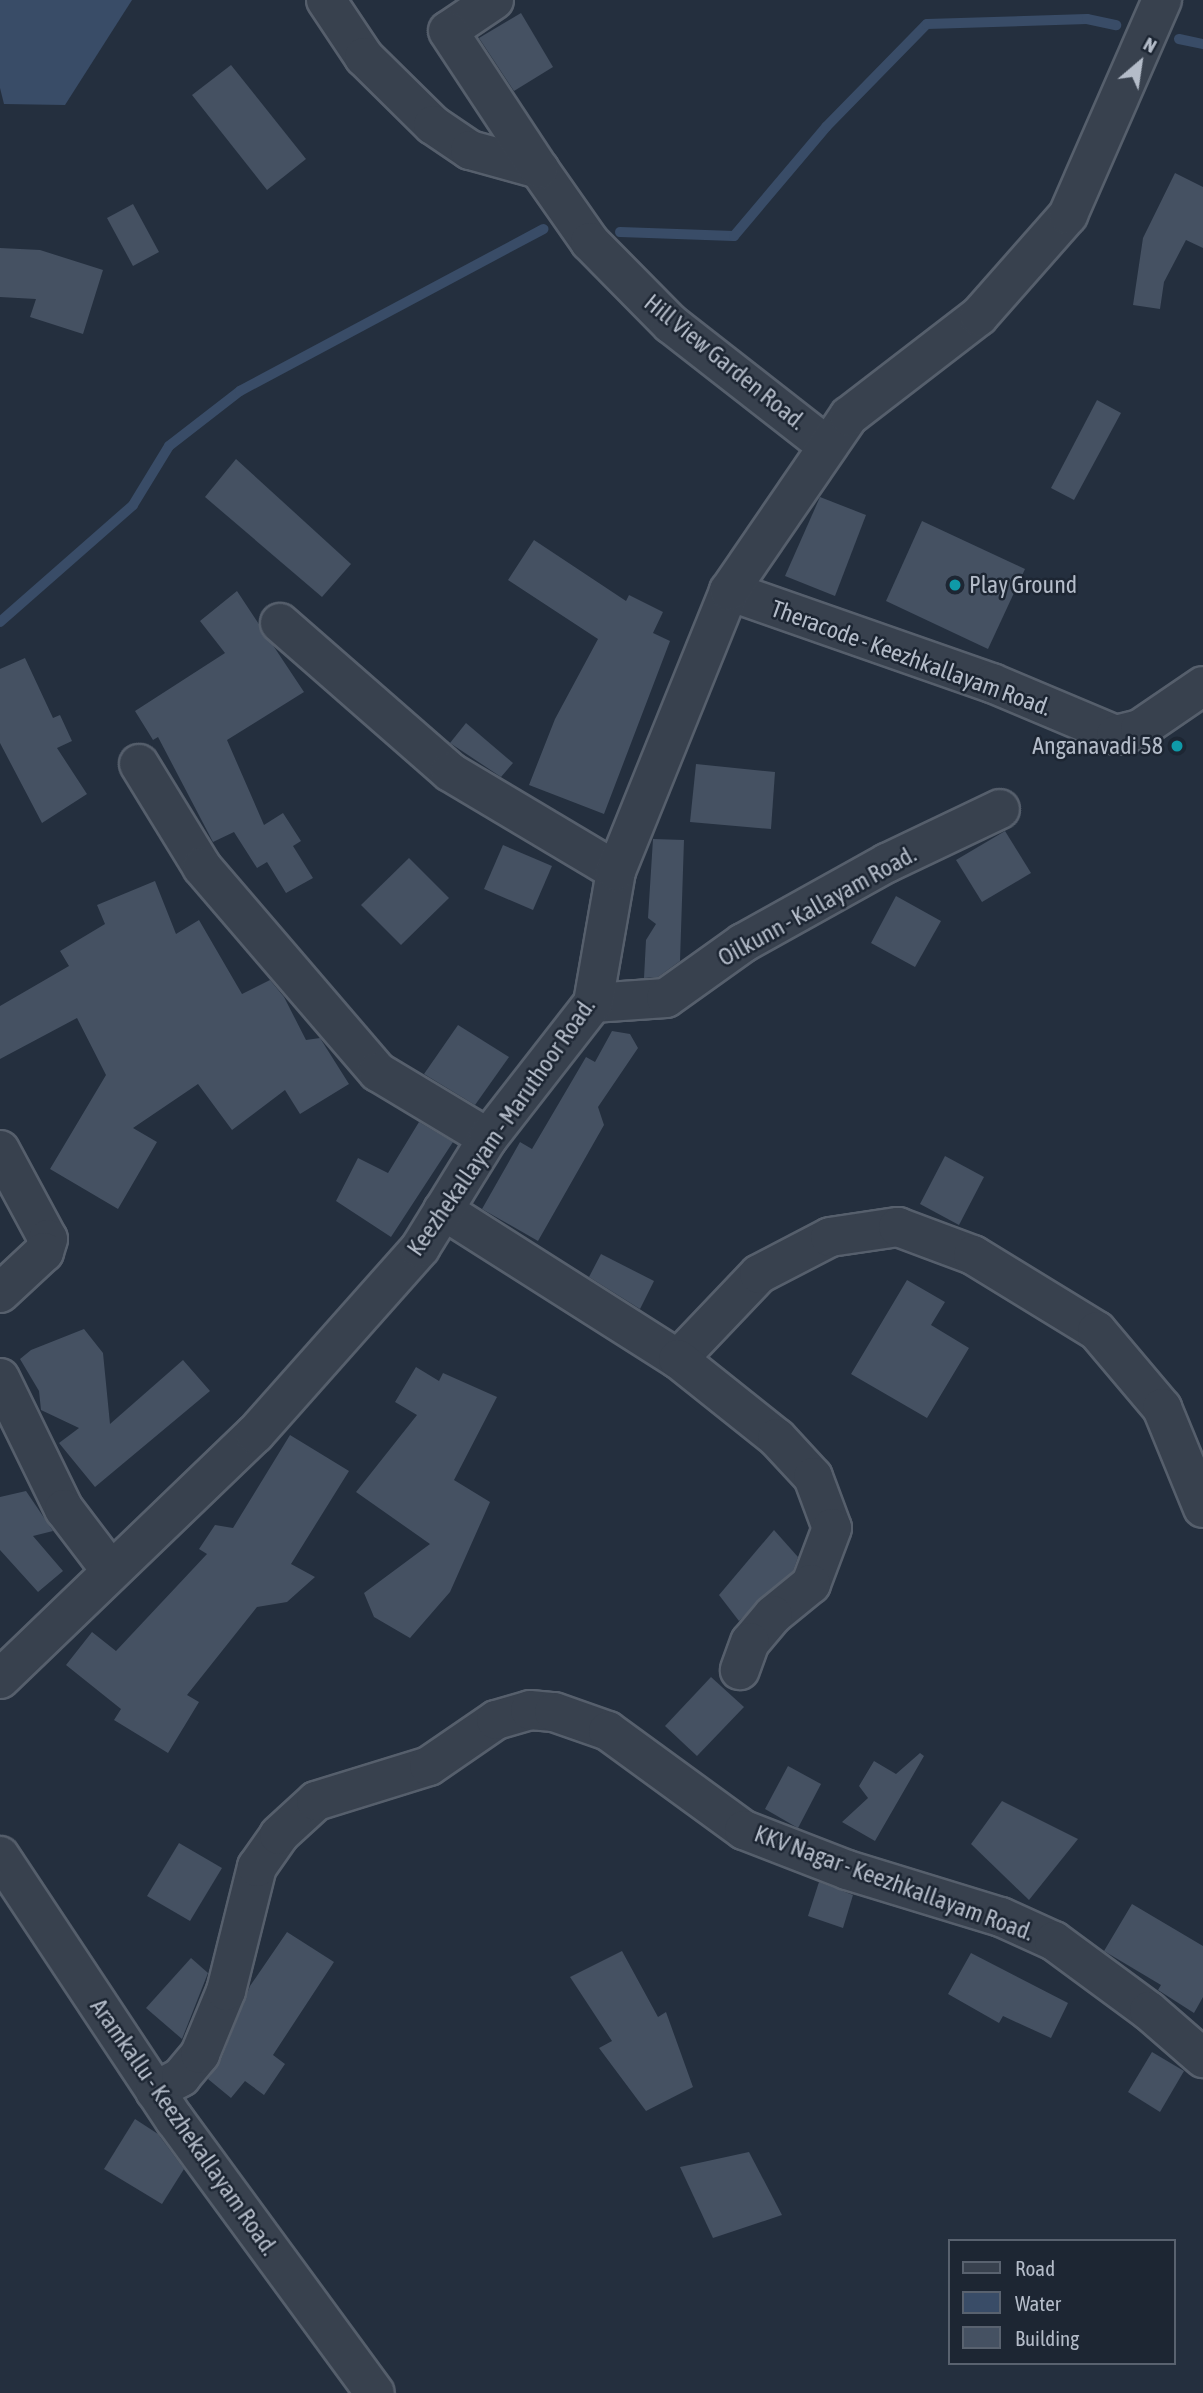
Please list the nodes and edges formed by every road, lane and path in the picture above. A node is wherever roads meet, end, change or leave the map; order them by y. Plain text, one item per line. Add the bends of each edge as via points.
1 (326, 0) edge
2 (494, 0) edge
3 (1162, 0) edge
4 (540, 169) junction
5 (827, 446) junction
6 (729, 591) junction
7 (280, 623) dead end
8 (1203, 686) edge
9 (139, 764) dead end
10 (1000, 809) dead end
11 (616, 871) junction
12 (593, 1003) junction
13 (488, 1138) junction
14 (0, 1150) edge
15 (443, 1210) junction
16 (0, 1293) edge
17 (678, 1359) junction
18 (0, 1378) edge
19 (1203, 1508) edge
20 (111, 1572) junction
21 (740, 1670) dead end
22 (0, 1679) edge
23 (0, 1856) edge
24 (1203, 2058) edge
25 (155, 2091) junction
26 (375, 2393) edge

1 - 4 street via 364,57 433,125 470,150
2 - 4 street, Hill View Garden Road. via 448,30
3 - 5 street, Keezhekallayam - Maruthoor Road. via 1068,215 979,316 849,416
4 - 5 street, Hill View Garden Road. via 590,242 671,324
5 - 6 street, Keezhekallayam - Maruthoor Road.
6 - 8 street, Theracode - Keezhkallayam Road. via 992,683 1116,735 1140,729
6 - 11 street, Keezhekallayam - Maruthoor Road.
7 - 11 street via 450,772
9 - 13 street via 202,867 378,1072
10 - 12 street, Oilkunn - Kallayam Road. via 887,863 743,943 666,998
11 - 12 street, Keezhekallayam - Maruthoor Road.
12 - 13 street, Keezhekallayam - Maruthoor Road.
13 - 15 street, Keezhekallayam - Maruthoor Road.
14 - 16 street via 48,1239 44,1252
15 - 17 street
15 - 20 street, Keezhekallayam - Maruthoor Road. via 420,1248 255,1434
17 - 19 street via 759,1274 830,1237 898,1227 973,1255 1097,1331 1163,1408
17 - 21 street via 776,1438 813,1477 832,1528 811,1584 750,1642
18 - 20 street via 64,1509
20 - 22 street, Keezhekallayam - Maruthoor Road.
23 - 25 street, Aramkallu - Keezhekallayam Road.
24 - 25 street, KKV Nagar - Keezhkallayam Road. via 1149,2011 1054,1941 1001,1917 846,1870 744,1830 608,1731 554,1712 530,1710 496,1720 429,1766 316,1801 279,1835 257,1867 226,1992 200,2054 181,2077
25 - 26 street, Aramkallu - Keezhekallayam Road.

